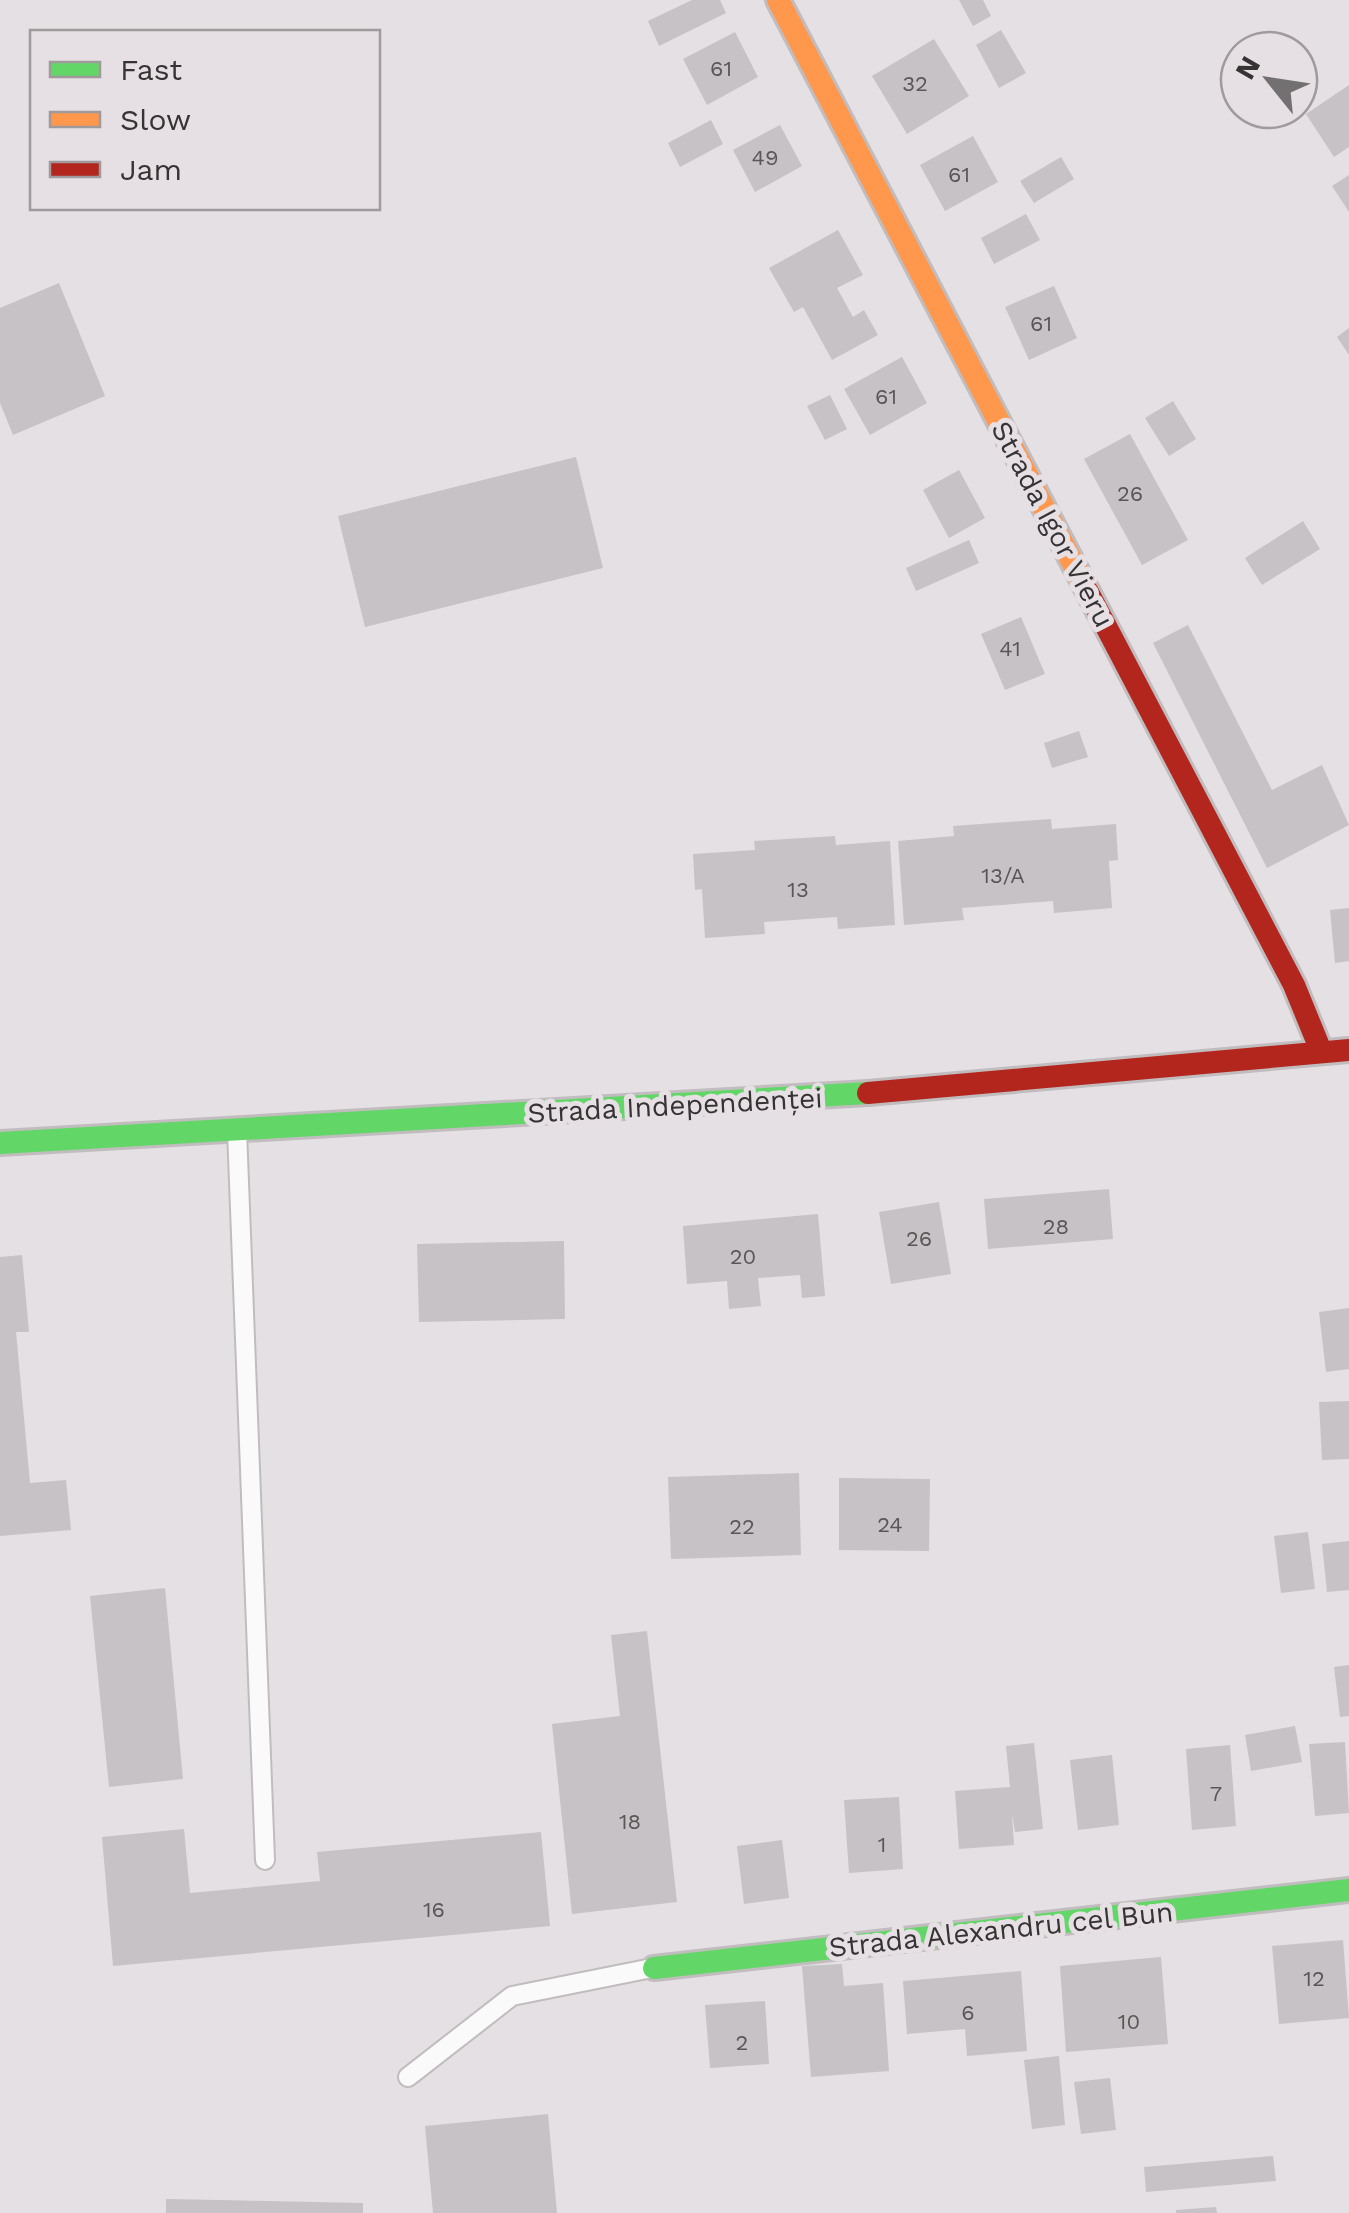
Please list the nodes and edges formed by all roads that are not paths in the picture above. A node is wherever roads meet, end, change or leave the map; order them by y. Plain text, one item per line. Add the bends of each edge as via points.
1 (778, 0) edge
2 (1349, 1050) edge
3 (1321, 1052) junction
4 (237, 1130) junction
5 (0, 1143) edge
6 (265, 1860) dead end
7 (1349, 1890) edge
8 (654, 1968) joint
9 (408, 2078) dead end

1 - 3 street, Strada Igor Vieru via 1294,985
2 - 3 street, Strada Independenței
3 - 4 street, Strada Independenței via 774,1101
4 - 5 street, Strada Independenței
4 - 6 lane
7 - 8 street, Strada Alexandru cel Bun
8 - 9 lane via 512,1996

